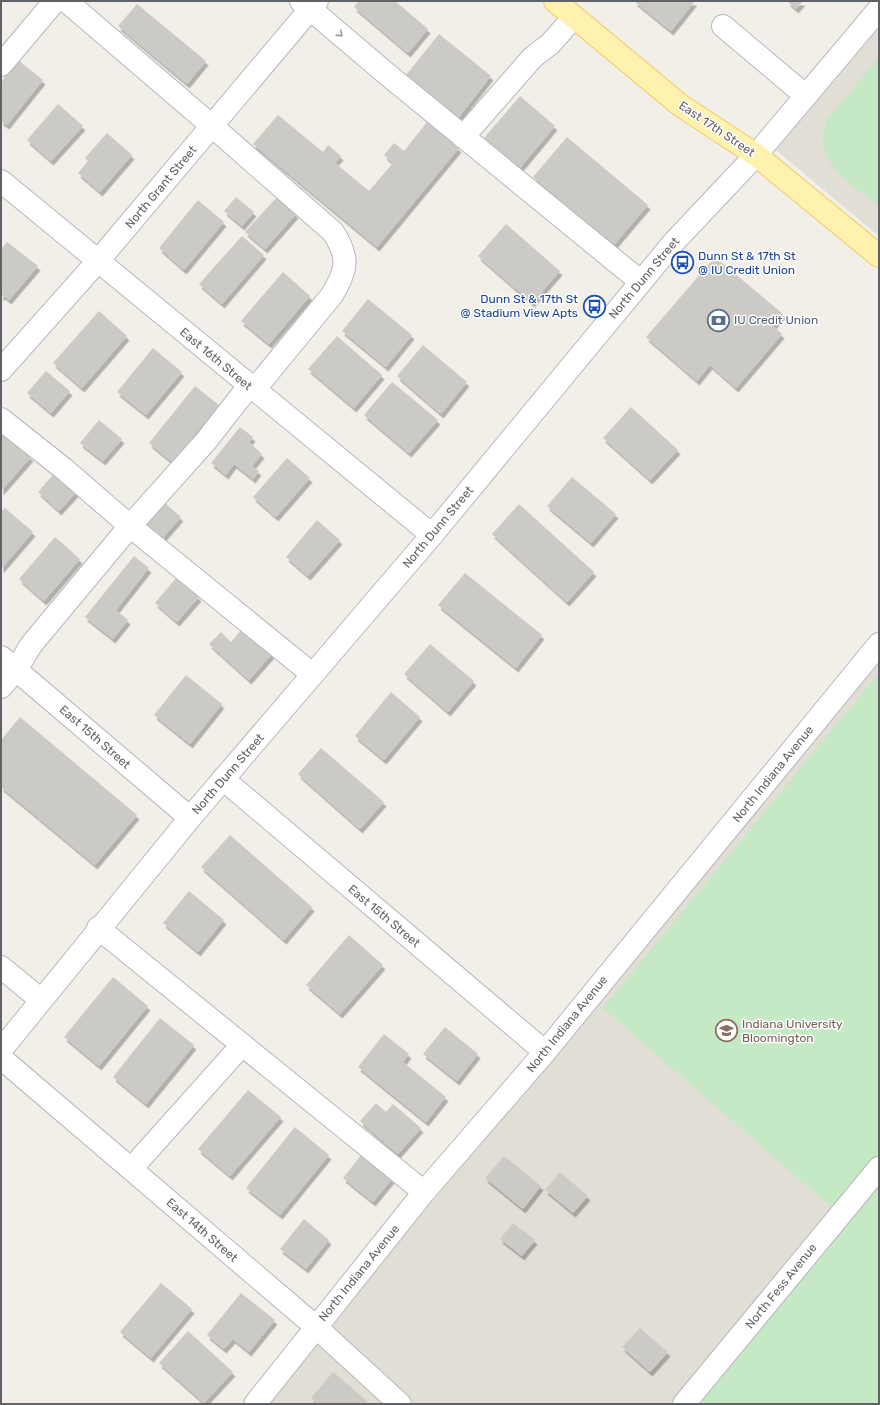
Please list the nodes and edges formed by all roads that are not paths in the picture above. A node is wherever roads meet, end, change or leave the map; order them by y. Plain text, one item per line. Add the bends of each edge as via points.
1 (55, 1) edge
2 (66, 1) edge
3 (555, 1) edge
4 (309, 4) edge
5 (879, 9) edge
6 (574, 17) junction
7 (723, 26) dead end
8 (1, 65) edge
9 (806, 96) junction
10 (212, 126) junction
11 (463, 137) junction
12 (756, 155) junction
13 (1, 180) edge
14 (879, 256) edge
15 (98, 261) junction
16 (641, 282) junction
17 (1, 370) edge
18 (251, 388) junction
19 (1, 419) edge
20 (130, 526) junction
21 (432, 535) junction
22 (879, 644) edge
23 (9, 663) edge
24 (312, 674) junction
25 (1, 687) edge
26 (223, 779) junction
27 (190, 818) junction
28 (98, 928) junction
29 (1, 967) edge
30 (41, 1000) junction
31 (242, 1045) junction
32 (1, 1050) edge
33 (545, 1052) junction
34 (1, 1058) edge
35 (879, 1168) edge
36 (131, 1169) junction
37 (424, 1192) junction
38 (316, 1327) junction
39 (255, 1404) edge
40 (400, 1404) edge
41 (684, 1404) edge

1 - 8 street
2 - 10 street
3 - 6 main road, East 17th Street
4 - 10 street, North Grant Street
4 -> 11 street
5 - 9 street, North Dunn Street
6 - 11 street via 550,44 533,58
6 - 12 main road, East 17th Street via 680,105
7 - 9 street
9 - 12 street, North Dunn Street
10 - 15 street, North Grant Street
10 - 18 street via 333,232 345,255 342,279 332,295
11 - 16 street
12 - 14 main road, East 17th Street
12 - 16 street, North Dunn Street via 674,242
13 - 15 street, East 16th Street
15 - 17 street, North Grant Street
15 - 18 street, East 16th Street
16 - 21 street, North Dunn Street
18 - 20 street
18 - 21 street, East 16th Street
19 - 20 street
20 - 23 street via 31,645
20 - 24 street
21 - 24 street, North Dunn Street
22 - 33 street, North Indiana Avenue
23 - 25 street
23 - 27 street, East 15th Street
24 - 26 street, North Dunn Street
26 - 27 street, North Dunn Street
26 - 33 street, East 15th Street
27 - 28 street, North Dunn Street
28 - 30 street, North Dunn Street
28 - 31 street
29 - 30 street
30 - 32 street, North Dunn Street
31 - 36 street
31 - 37 street
33 - 37 street, North Indiana Avenue
34 - 36 street, East 14th Street
35 - 41 street, North Fess Avenue
36 - 38 street, East 14th Street
37 - 38 street, North Indiana Avenue
38 - 39 street, North Indiana Avenue
38 - 40 street, East 14th Street

